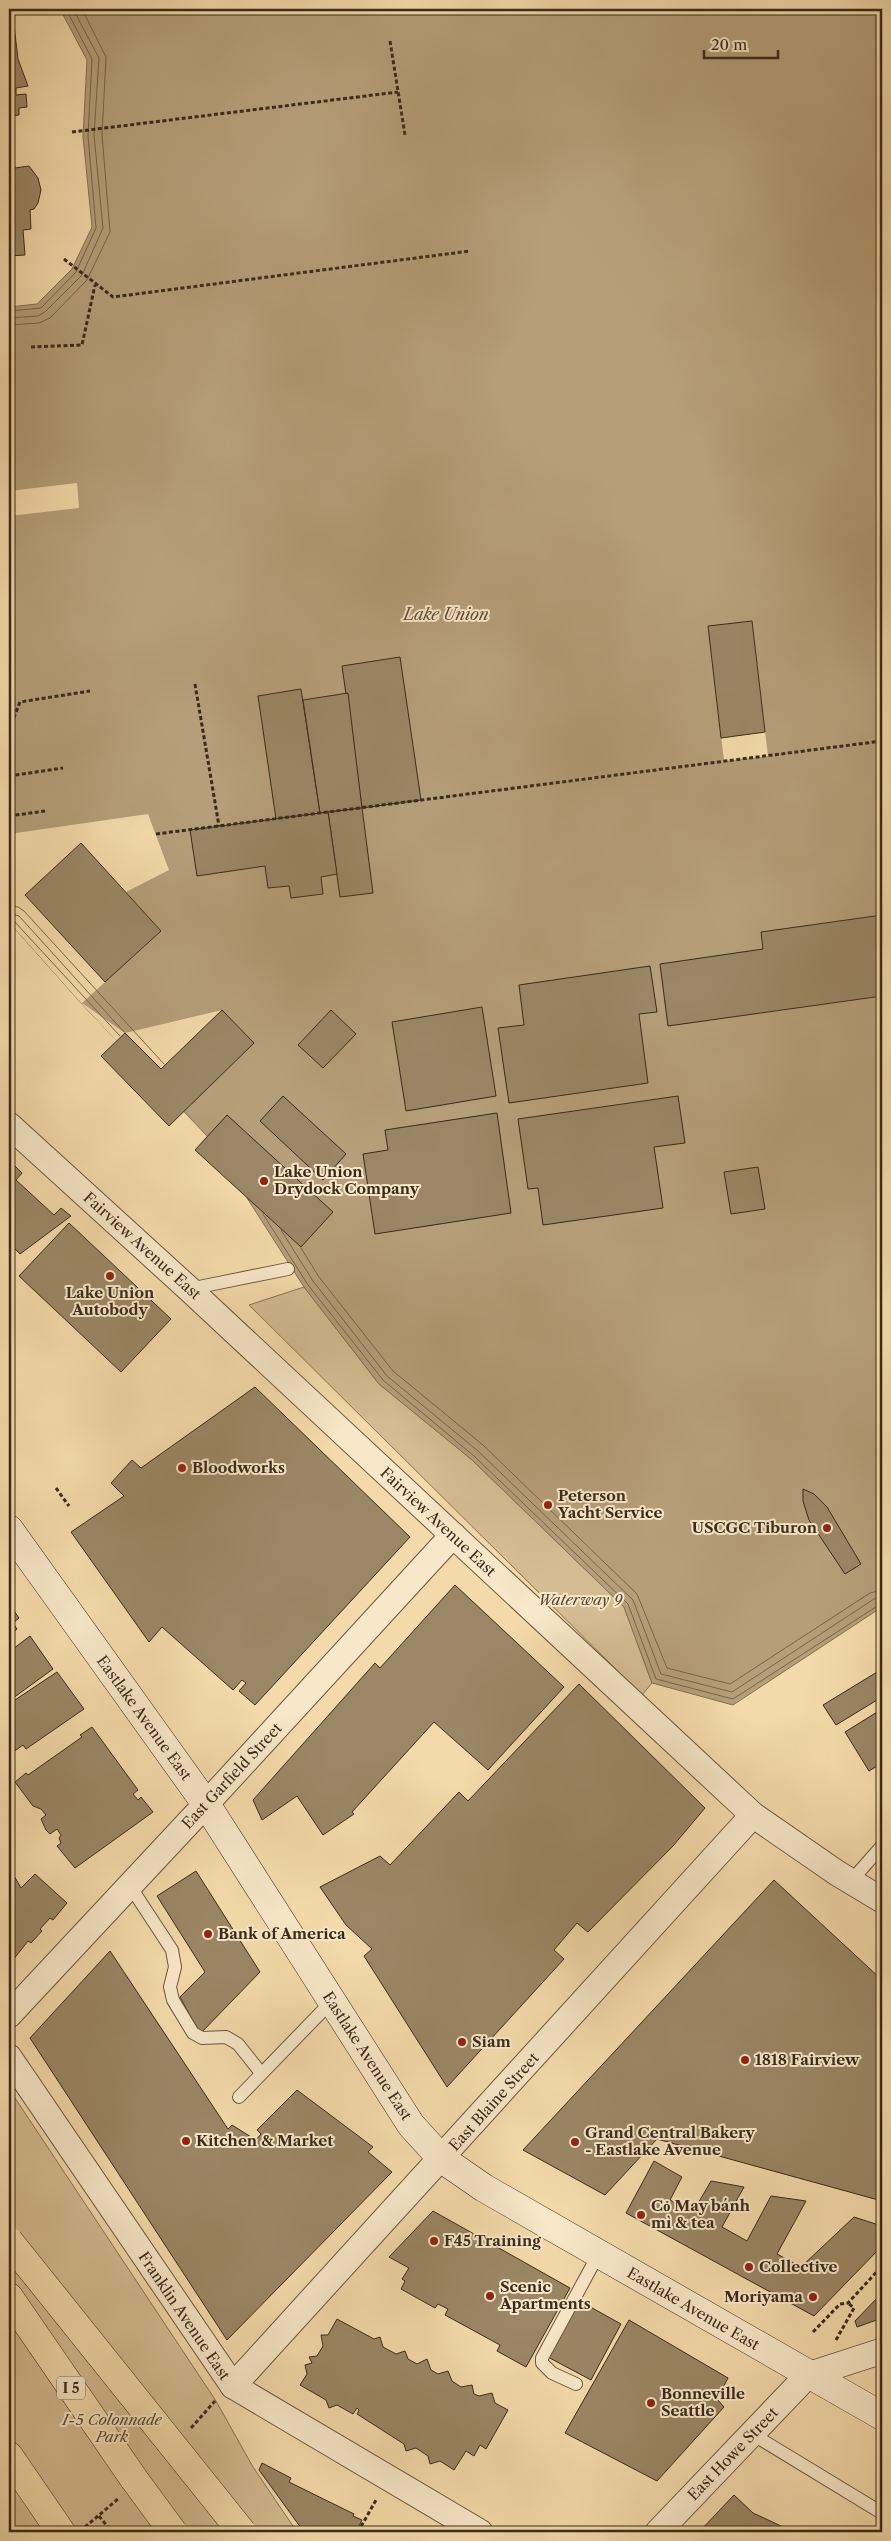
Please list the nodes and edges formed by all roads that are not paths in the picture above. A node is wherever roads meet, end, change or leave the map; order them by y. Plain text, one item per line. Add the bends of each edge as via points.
1 (9, 1125) edge
2 (288, 1269) dead end
3 (189, 1289) junction
4 (9, 1529) edge
5 (453, 1535) junction
6 (206, 1804) junction
7 (753, 1815) junction
8 (882, 1846) edge
9 (851, 1882) junction
10 (130, 1886) junction
11 (882, 1900) edge
12 (332, 2001) junction
13 (9, 2015) edge
14 (9, 2057) edge
15 (262, 2073) junction
16 (239, 2097) dead end
17 (442, 2159) junction
18 (9, 2242) edge
19 (598, 2255) junction
20 (9, 2297) edge
21 (882, 2351) edge
22 (808, 2375) junction
23 (576, 2384) dead end
24 (224, 2393) junction
25 (882, 2416) edge
26 (752, 2434) junction
27 (9, 2456) edge
28 (882, 2513) edge
29 (61, 2532) edge
30 (173, 2532) edge
31 (242, 2532) edge
32 (480, 2532) edge
33 (658, 2532) edge

1 - 3 street, Fairview Avenue East
2 - 3 lane
3 - 5 street, Fairview Avenue East
4 - 6 main road, Eastlake Avenue East
5 - 6 street, East Garfield Street
5 - 7 street, Fairview Avenue East
6 - 10 street, East Garfield Street
6 - 12 main road, Eastlake Avenue East
7 - 9 street, Fairview Avenue East
7 - 17 street, East Blaine Street
8 - 9 lane
9 - 11 street, Fairview Avenue East
10 - 13 street, East Garfield Street
10 - 15 lane via 172,1950 175,1967 170,1987 173,2000 193,2034 202,2038 226,2038 238,2044
12 - 15 lane
12 - 17 main road, Eastlake Avenue East via 411,2125
14 - 24 street, Franklin Avenue East
15 - 16 lane
17 - 19 main road, Eastlake Avenue East via 484,2188
17 - 24 street, East Blaine Street
18 - 31 highway, bridge
19 - 22 main road, Eastlake Avenue East
19 - 23 lane via 542,2358 542,2363 552,2373
20 - 30 highway, I 5, bridge
21 - 22 street
22 - 25 main road, Eastlake Avenue East
22 - 26 street, East Howe Street
24 - 32 street, Franklin Avenue East
26 - 28 lane
26 - 33 street, East Howe Street
27 - 29 highway

